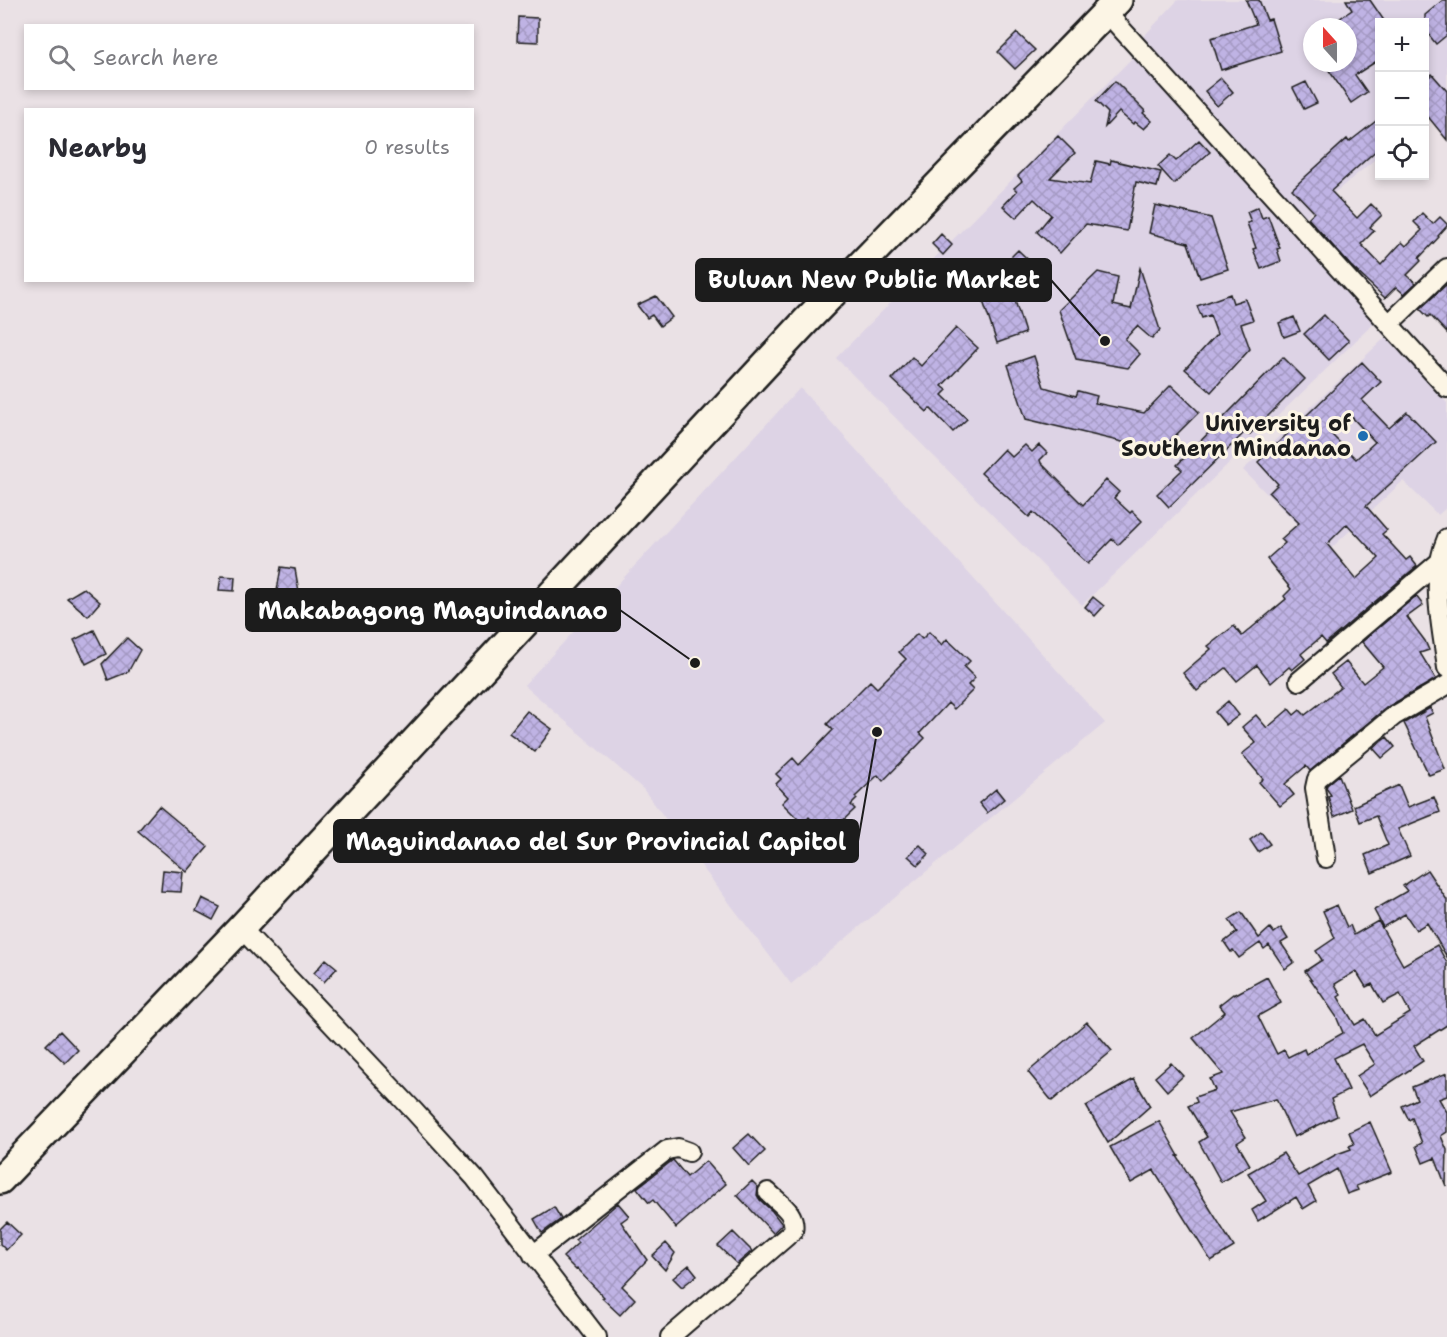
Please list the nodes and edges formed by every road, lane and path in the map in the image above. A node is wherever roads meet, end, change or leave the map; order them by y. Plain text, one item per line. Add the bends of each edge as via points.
1 (1112, 6) edge
2 (1447, 268) edge
3 (1390, 323) junction
4 (1447, 388) edge
5 (1447, 538) edge
6 (1438, 563) junction
7 (1447, 668) edge
8 (1299, 681) dead end
9 (1447, 685) edge
10 (1326, 858) dead end
11 (241, 928) junction
12 (689, 1152) dead end
13 (0, 1180) edge
14 (768, 1192) dead end
15 (533, 1255) junction
16 (597, 1337) edge
17 (670, 1337) edge

1 - 3 street
1 - 11 highway via 806,321
2 - 3 street
3 - 4 street
5 - 6 street
6 - 7 street
6 - 8 street
9 - 10 street via 1394,716 1317,779 1315,788
11 - 13 highway
11 - 15 street via 475,1178
12 - 15 street via 667,1150
14 - 17 street via 792,1215 793,1231
15 - 16 street

